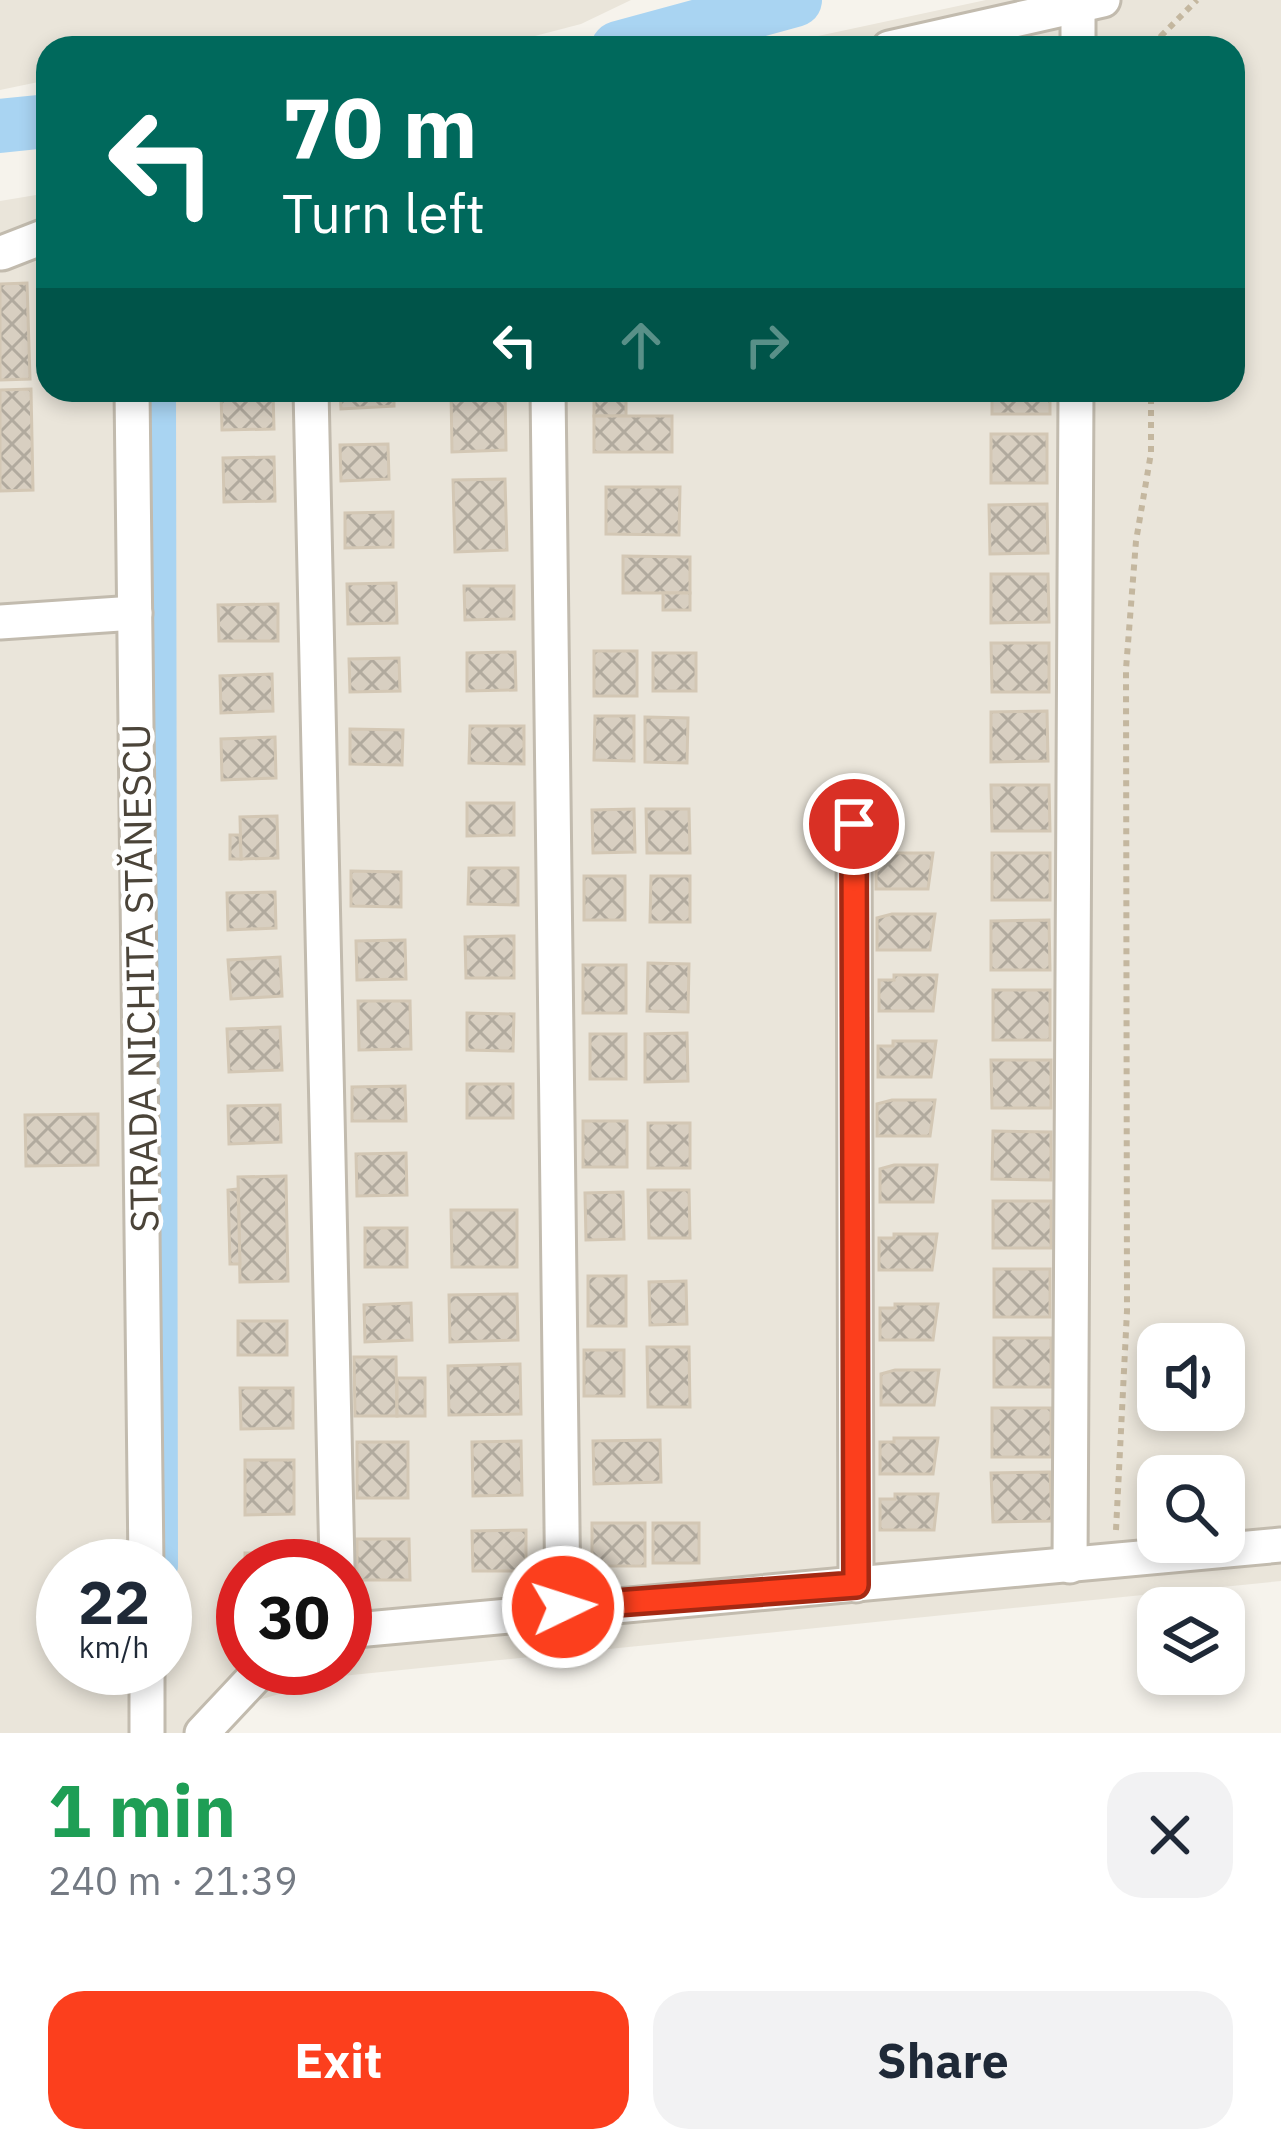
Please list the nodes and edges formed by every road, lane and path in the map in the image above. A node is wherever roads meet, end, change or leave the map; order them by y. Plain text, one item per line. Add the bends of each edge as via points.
1 (1197, 0) edge
2 (1090, 2) edge
3 (941, 36) edge
4 (1081, 36) edge
5 (1161, 36) edge
6 (36, 240) edge
7 (1, 254) edge
8 (36, 255) edge
9 (132, 402) edge
10 (311, 402) edge
11 (548, 402) edge
12 (1076, 402) edge
13 (1151, 402) edge
14 (135, 613) junction
15 (0, 622) edge
16 (854, 824) dead end
17 (146, 1539) edge
18 (336, 1539) edge
19 (1281, 1545) edge
20 (1115, 1562) junction
21 (1070, 1566) junction
22 (856, 1585) junction
23 (563, 1607) junction
24 (372, 1628) edge
25 (146, 1695) edge
26 (238, 1695) edge
27 (147, 1733) edge
28 (202, 1733) edge

1 - 5 path
2 - 3 street
2 - 4 street
6 - 7 street
7 - 8 street
9 - 14 street, STRADA NICHITA STĂNESCU
10 - 18 street
11 - 23 street
12 - 21 street
13 - 20 path via 1126,669 1127,1311
14 - 15 street
14 - 17 street, STRADA NICHITA STĂNESCU
16 - 22 street
19 - 20 street
20 - 21 street
21 - 22 street
22 - 23 street
23 - 24 street
25 - 27 street
26 - 28 street

